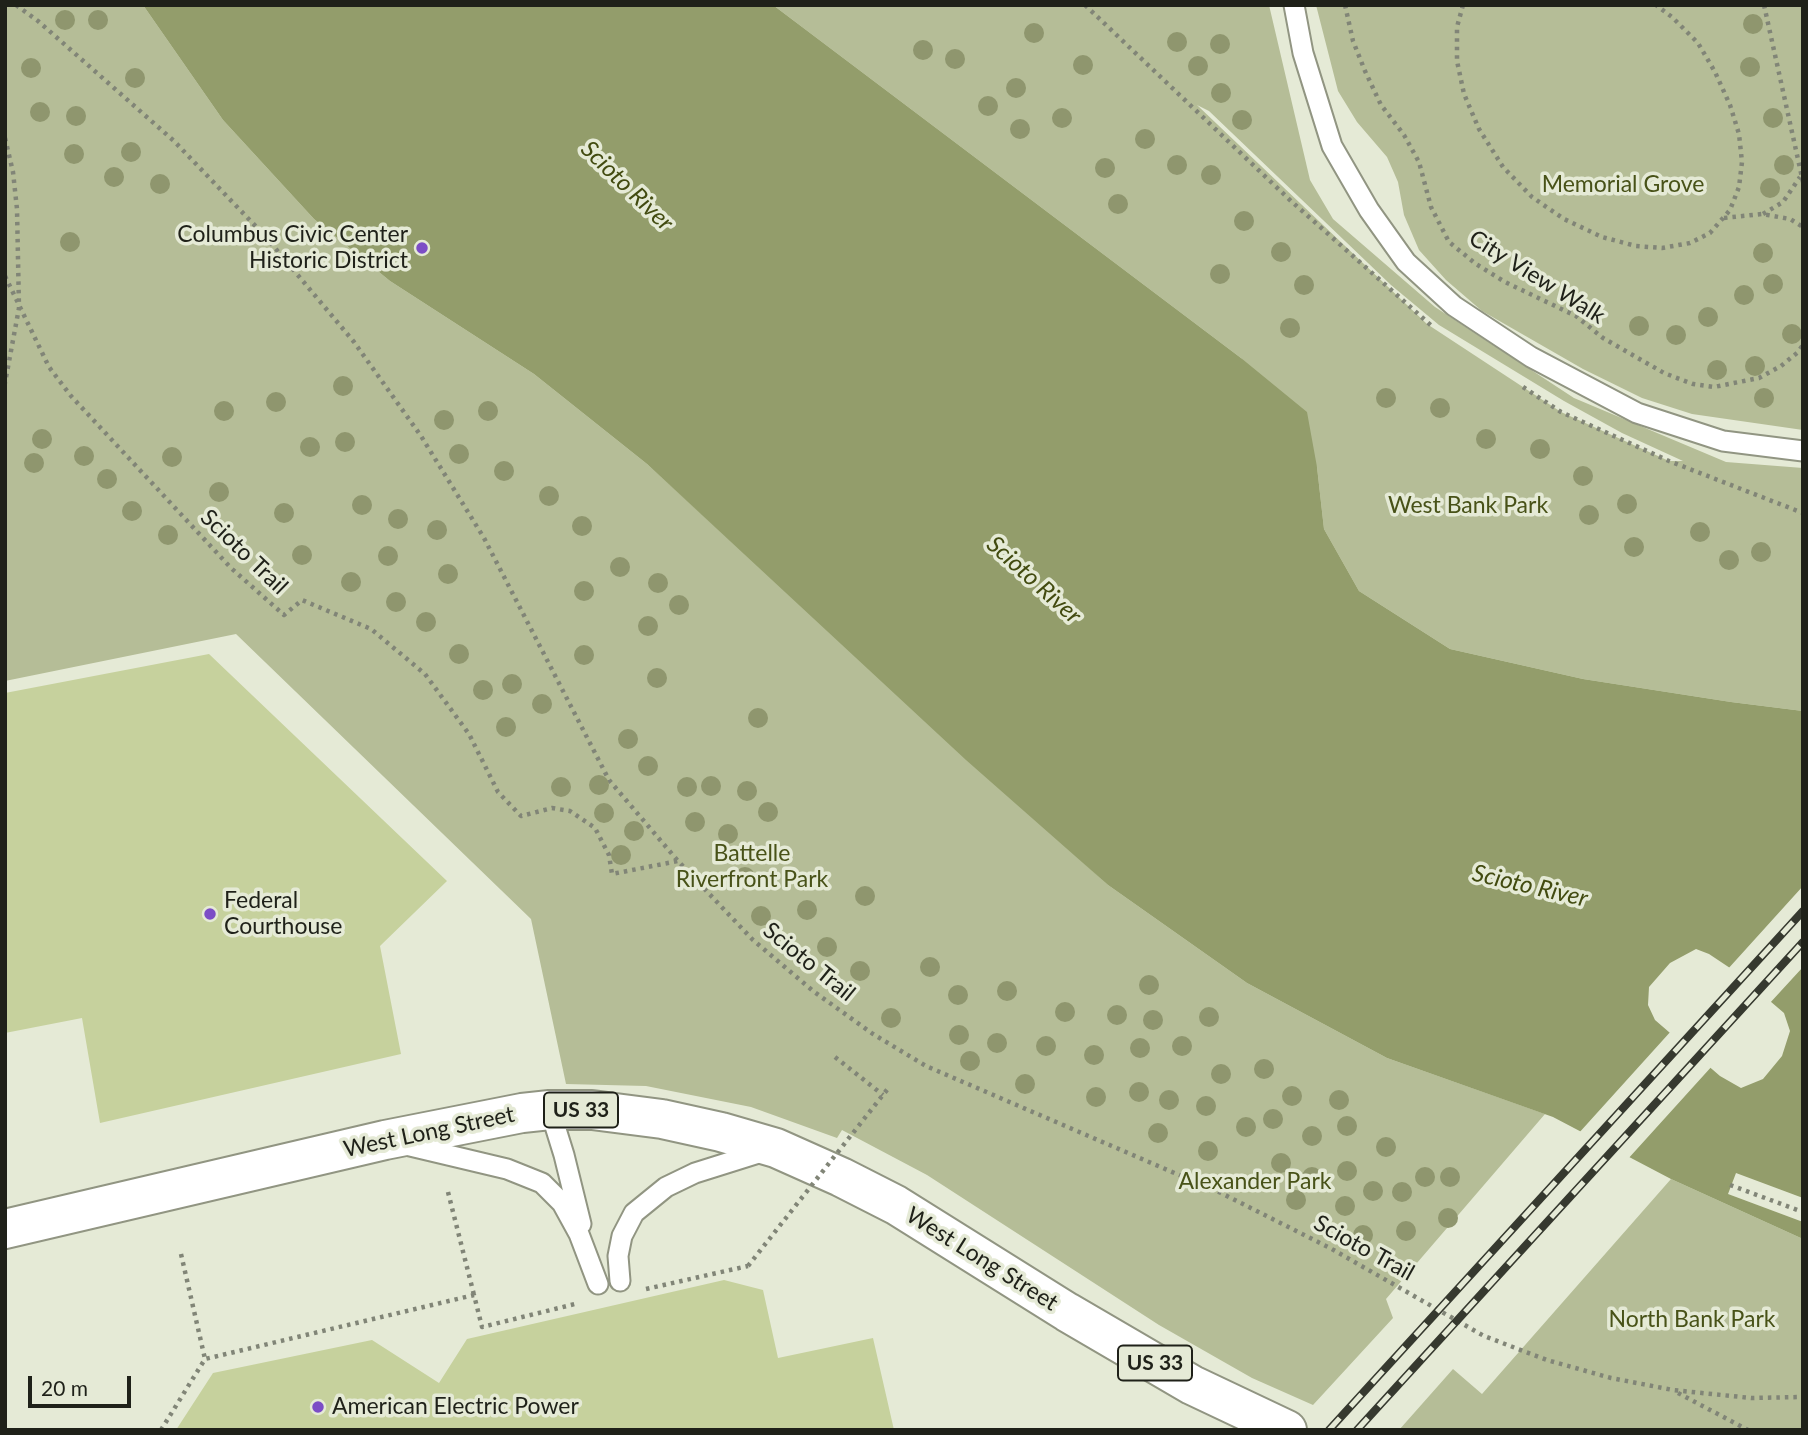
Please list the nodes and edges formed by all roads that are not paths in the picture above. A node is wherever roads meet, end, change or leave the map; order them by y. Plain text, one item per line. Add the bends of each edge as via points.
1 (1294, 5) edge
2 (1803, 451) edge
3 (550, 1110) junction
4 (385, 1140) junction
5 (776, 1148) junction
6 (5, 1229) edge
7 (590, 1259) junction
8 (598, 1284) dead end
9 (627, 1286) road end
10 (1287, 1430) edge

1 - 2 lane via 1303,53 1332,146 1406,262 1454,306 1531,357 1637,413 1723,441
3 - 4 main road, West Long Street / US 33
3 - 5 main road, West Long Street / US 33 via 662,1119
3 - 7 lane
4 - 6 main road, West Long Street / US 33
4 - 7 lane via 507,1169 542,1183 562,1203
5 - 9 lane via 695,1173 666,1187 634,1213 618,1256
5 - 10 main road, West Long Street / US 33 via 896,1205 1181,1378
7 - 8 lane

